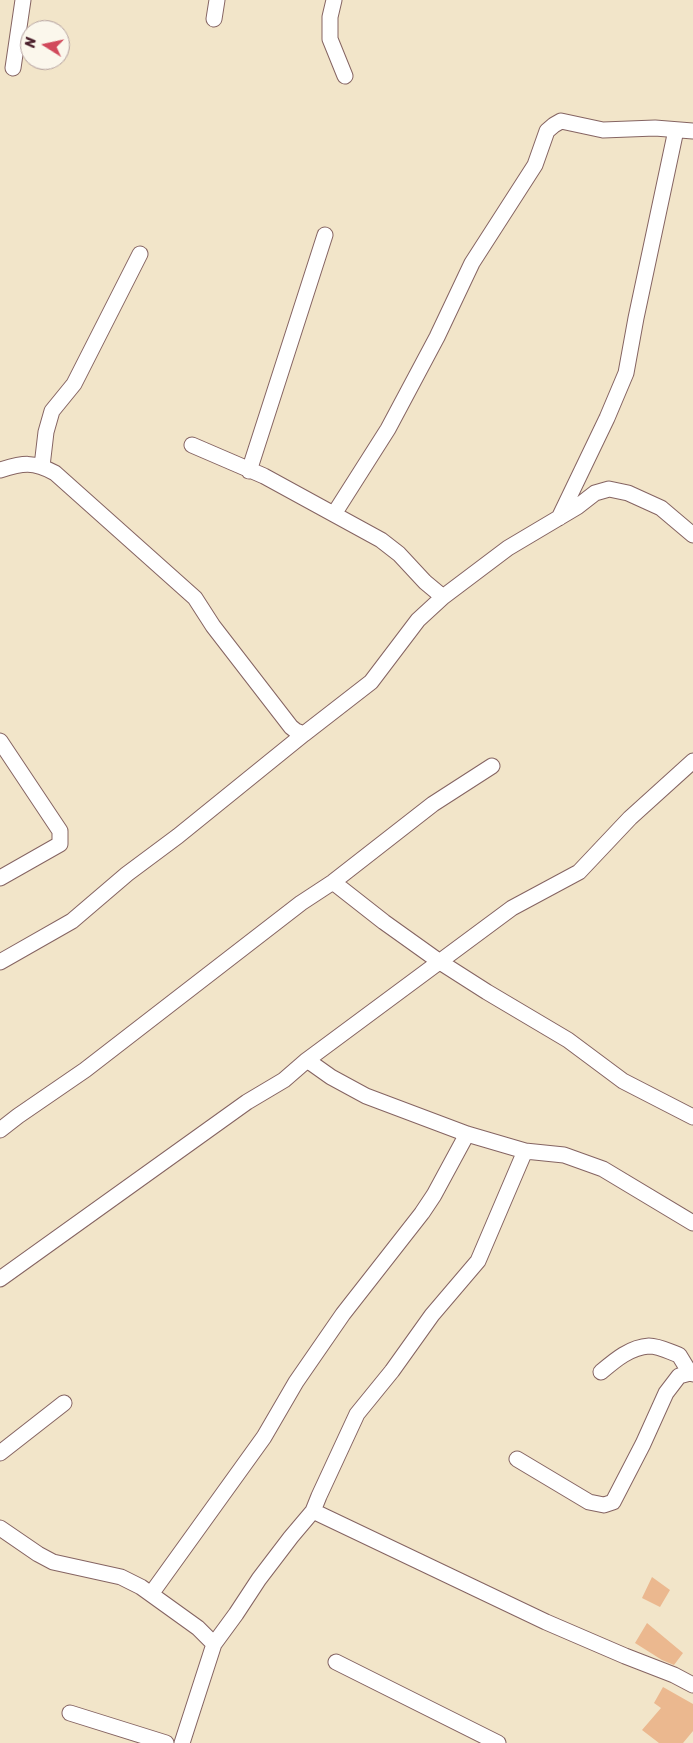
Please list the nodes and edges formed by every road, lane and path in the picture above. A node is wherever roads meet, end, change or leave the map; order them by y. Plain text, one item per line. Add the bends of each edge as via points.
1 (23, 0) edge
2 (216, 0) edge
3 (334, 0) edge
4 (214, 19) dead end
5 (13, 68) dead end
6 (345, 76) dead end
7 (676, 130) junction
8 (693, 131) edge
9 (325, 235) dead end
10 (140, 254) dead end
11 (192, 445) dead end
12 (42, 466) junction
13 (0, 470) edge
14 (249, 471) junction
15 (334, 514) junction
16 (558, 519) junction
17 (693, 535) edge
18 (444, 597) junction
19 (304, 734) junction
20 (0, 741) edge
21 (693, 761) edge
22 (492, 766) dead end
23 (0, 878) edge
24 (333, 882) junction
25 (0, 962) edge
26 (440, 962) junction
27 (307, 1060) junction
28 (693, 1117) edge
29 (0, 1130) edge
30 (467, 1134) junction
31 (525, 1151) junction
32 (693, 1223) edge
33 (0, 1279) edge
34 (601, 1372) dead end
35 (691, 1373) edge
36 (64, 1402) dead end
37 (0, 1453) edge
38 (517, 1459) dead end
39 (313, 1511) junction
40 (0, 1528) edge
41 (152, 1594) junction
42 (214, 1644) junction
43 (336, 1662) dead end
44 (693, 1685) edge
45 (70, 1714) dead end
46 (166, 1743) edge
47 (182, 1743) edge
48 (498, 1743) edge

1 - 5 street
2 - 4 street
3 - 6 street via 330,39
7 - 8 street
7 - 15 street via 602,130 561,122 547,131 534,165 472,263 388,429
7 - 16 street via 626,373
9 - 14 street
10 - 12 street via 74,384 52,411
11 - 14 street
12 - 13 street via 31,463
12 - 19 street via 54,473 195,598 291,727
14 - 15 street
15 - 18 street via 399,554
16 - 17 street via 595,492 609,489 628,493 661,508
16 - 18 street via 508,548
18 - 19 street via 418,620 371,682
19 - 25 street via 72,921
20 - 23 street via 60,831 60,844
21 - 26 street via 630,818 578,872 512,908
22 - 24 street via 433,804
24 - 26 street
24 - 29 street via 300,903 85,1070
26 - 27 street
26 - 28 street via 568,1040 622,1081
27 - 30 street via 366,1096
27 - 33 street via 284,1080 247,1102
30 - 31 street
30 - 41 street via 422,1213 343,1314 296,1382 264,1437
31 - 32 street via 564,1155 603,1169
31 - 39 street via 478,1261 432,1315 357,1414
34 - 35 street via 617,1359 649,1346 679,1355
35 - 38 street via 679,1376 666,1393 613,1502 604,1505 589,1502
36 - 37 street
39 - 42 street via 259,1579
39 - 44 street via 546,1622
40 - 41 street via 53,1562 121,1577
41 - 42 street
42 - 47 street
43 - 48 street
45 - 46 street

